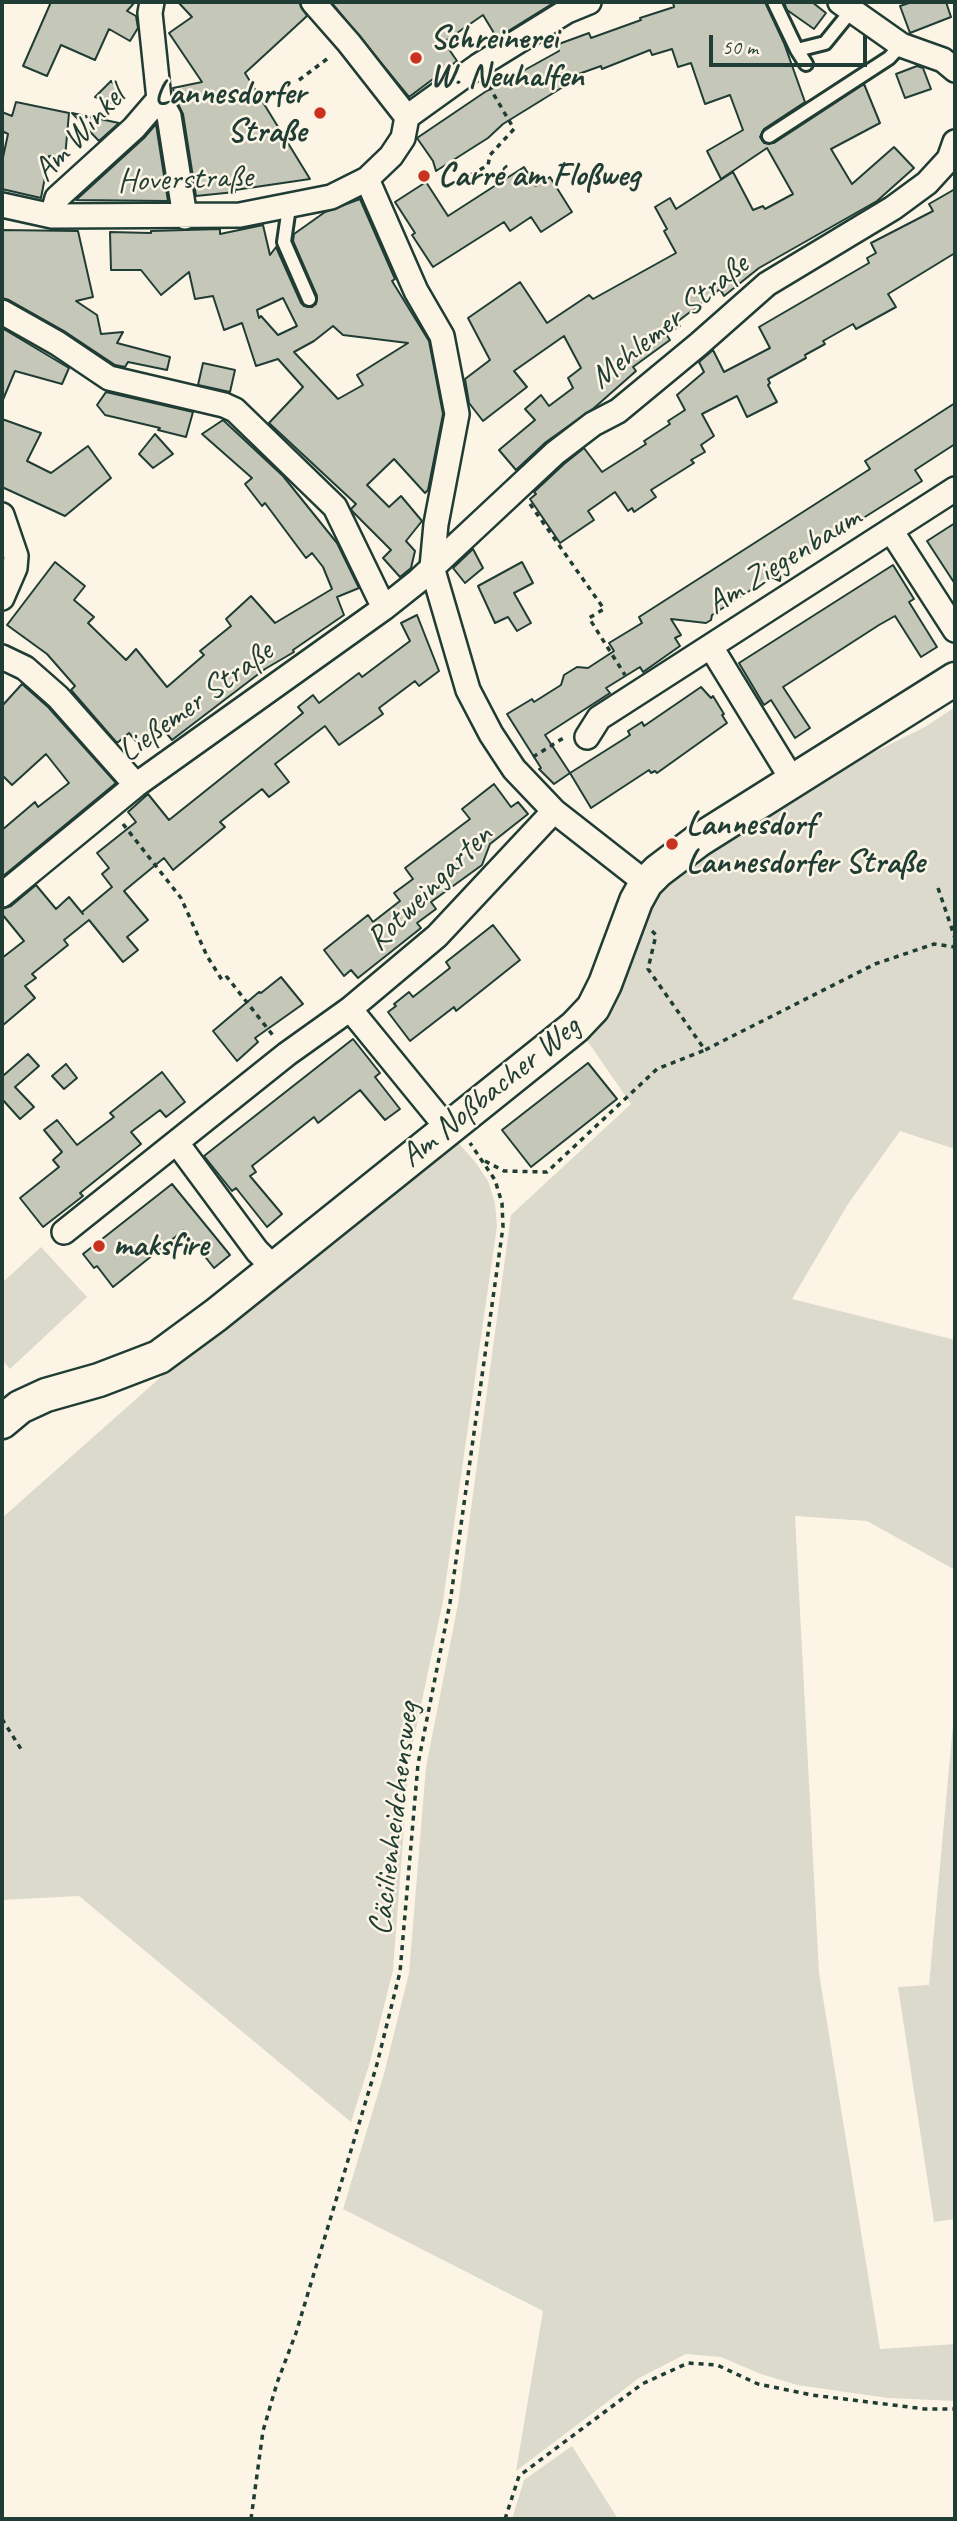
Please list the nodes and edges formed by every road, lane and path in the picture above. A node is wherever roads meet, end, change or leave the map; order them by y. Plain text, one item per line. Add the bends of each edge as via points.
1 (152, 2) edge
2 (313, 2) edge
3 (589, 2) edge
4 (774, 2) edge
5 (846, 6) edge
6 (349, 43) junction
7 (797, 50) junction
8 (895, 51) junction
9 (806, 64) dead end
10 (478, 66) junction
11 (955, 70) edge
12 (299, 80) dead end
13 (159, 99) junction
14 (402, 111) junction
15 (769, 136) dead end
16 (955, 144) edge
17 (368, 180) junction
18 (454, 185) dead end
19 (2, 205) edge
20 (289, 207) junction
21 (52, 216) junction
22 (186, 217) junction
23 (309, 299) dead end
24 (2, 312) edge
25 (518, 487) junction
26 (955, 489) edge
27 (2, 515) edge
28 (892, 532) junction
29 (432, 566) junction
30 (2, 598) edge
31 (384, 608) junction
32 (955, 630) edge
33 (711, 646) junction
34 (2, 657) edge
35 (955, 679) edge
36 (637, 695) junction
37 (587, 737) joint
38 (514, 769) junction
39 (793, 780) junction
40 (136, 785) junction
41 (110, 807) junction
42 (554, 811) junction
43 (646, 883) junction
44 (938, 888) dead end
45 (2, 895) edge
46 (627, 920) junction
47 (955, 938) edge
48 (955, 947) edge
49 (350, 1009) junction
50 (705, 1050) junction
51 (287, 1054) junction
52 (448, 1129) junction
53 (177, 1143) junction
54 (483, 1160) junction
55 (64, 1232) dead end
56 (273, 1267) junction
57 (2, 1422) edge
58 (2, 1719) edge
59 (21, 1749) dead end
60 (955, 2409) edge
61 (251, 2519) edge
62 (505, 2519) edge

1 - 13 street, Am Winkel
2 - 6 street
3 - 10 street
4 - 7 lane
5 - 7 lane via 825,43
5 - 8 street
6 - 12 path
6 - 14 street
7 - 9 lane
8 - 11 street via 943,60
8 - 15 lane
10 - 14 street
10 - 18 path via 514,129 490,155 488,165
13 - 21 street, Am Winkel via 57,198
13 - 22 street, Am Winkel via 169,117
14 - 17 street via 403,138
16 - 25 street, Mehlemer Straße via 949,159 927,183 894,208 767,284 618,411 593,424
17 - 20 street, Hoverstraße via 331,197
17 - 29 street via 416,291 442,336 457,414
19 - 21 street, Hoverstraße
20 - 22 street, Hoverstraße
20 - 23 lane via 284,242
21 - 22 street, Hoverstraße
24 - 31 street via 109,378 234,411 335,507
25 - 29 street, Mehlemer Straße
25 - 36 path via 604,609 589,618
26 - 28 street, Am Ziegenbaum
27 - 30 street via 16,556
28 - 32 street, Am Ziegenbaum
28 - 33 street, Am Ziegenbaum
29 - 31 street, Ließemer Straße
29 - 38 street via 468,690
31 - 40 street, Ließemer Straße
33 - 36 street, Am Ziegenbaum
33 - 39 street, Am Ziegenbaum
34 - 40 street via 25,668 58,697
35 - 39 street, Am Noßbacher Weg
36 - 37 street, Am Ziegenbaum via 599,718
37 - 38 path via 570,734
38 - 42 street
39 - 43 street, Am Noßbacher Weg via 699,840
40 - 41 street, Ließemer Straße
41 - 45 street, Ließemer Straße
41 - 51 path via 181,898 222,980 228,977
42 - 43 street
42 - 49 street, Rotweingarten via 437,936
43 - 46 street, Am Noßbacher Weg
44 - 47 path
46 - 50 path via 656,935 648,970
46 - 52 street, Am Noßbacher Weg via 593,1008
48 - 50 path via 934,944 875,964
49 - 51 street, Rotweingarten
49 - 52 street
50 - 54 path via 657,1069 547,1172 505,1171
51 - 53 street, Rotweingarten
52 - 54 path, Cäcilienheidchensweg via 469,1140
52 - 56 street, Am Noßbacher Weg
53 - 55 street, Rotweingarten
53 - 56 street
54 - 61 path, Cäcilienheidchensweg via 502,1203 503,1227 450,1603 418,1764 400,1972 377,2064 263,2431
56 - 57 street, Am Noßbacher Weg via 159,1357 46,1395 19,1407
58 - 59 path
60 - 62 path via 812,2395 758,2384 718,2365 688,2363 642,2384 519,2476

